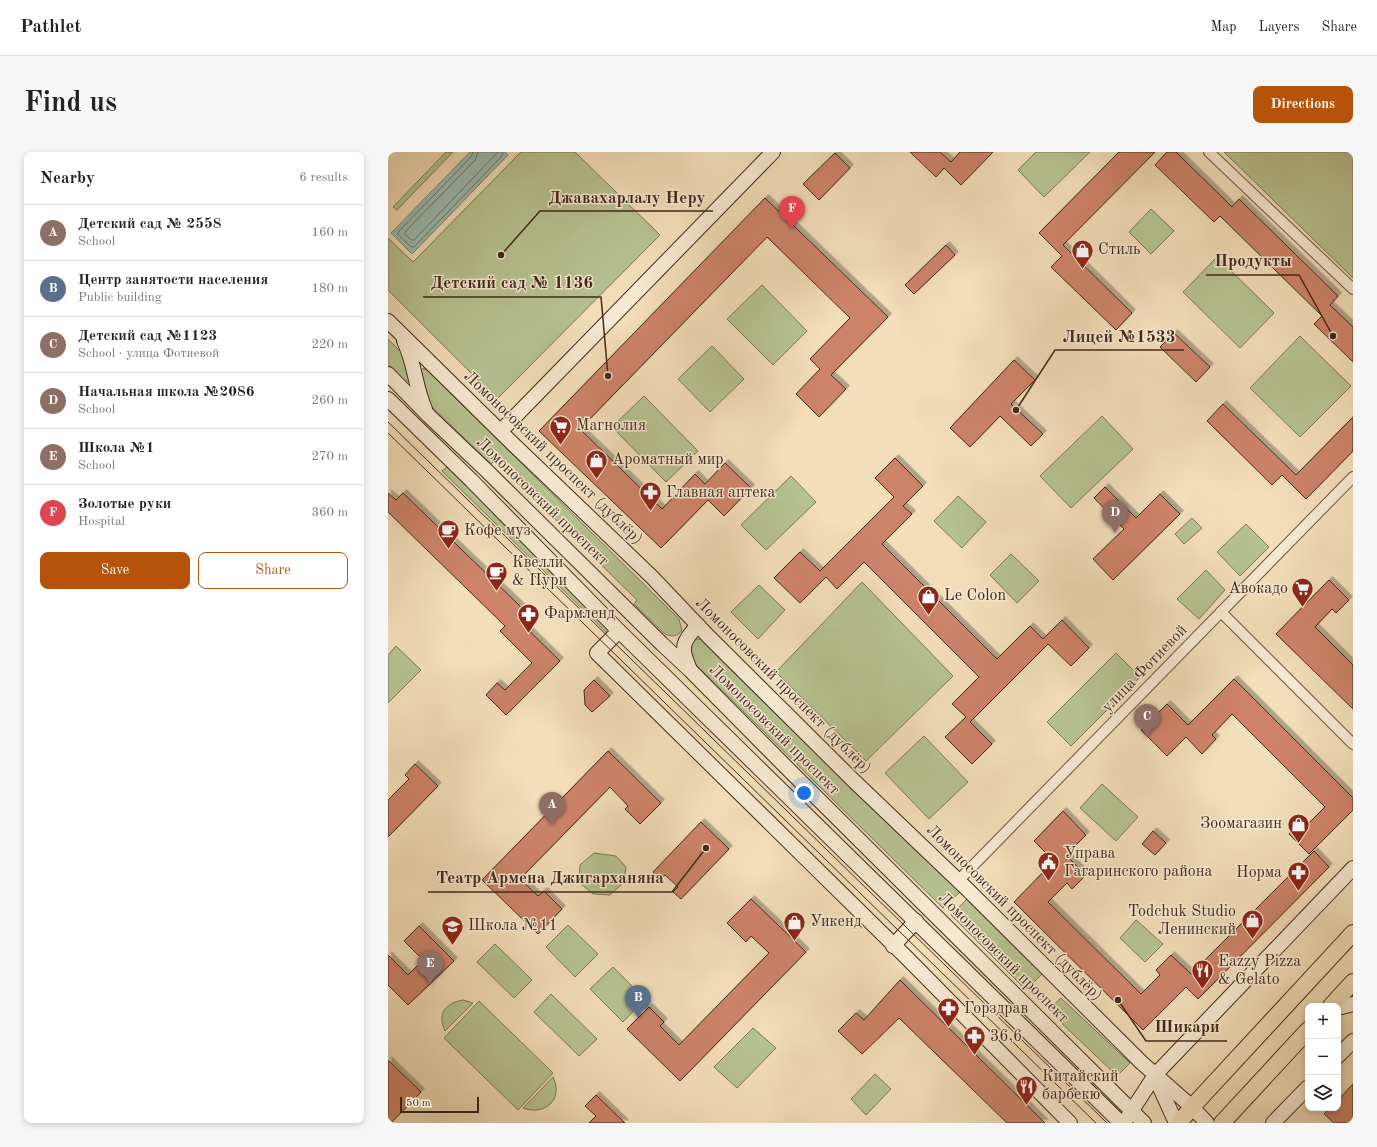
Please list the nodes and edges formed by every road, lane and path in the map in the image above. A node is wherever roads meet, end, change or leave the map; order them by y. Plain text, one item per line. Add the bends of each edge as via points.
1 (773, 152) edge
2 (1209, 152) edge
3 (1353, 289) edge
4 (388, 321) edge
5 (400, 333) junction
6 (388, 374) edge
7 (388, 399) edge
8 (429, 416) junction
9 (501, 431) junction
10 (1353, 477) edge
11 (1221, 612) junction
12 (698, 625) junction
13 (619, 631) junction
14 (671, 652) junction
15 (657, 668) junction
16 (690, 670) junction
17 (1353, 744) edge
18 (881, 861) junction
19 (1353, 868) edge
20 (868, 874) junction
21 (958, 881) junction
22 (916, 921) junction
23 (1353, 933) edge
24 (893, 946) junction
25 (1353, 982) edge
26 (1334, 1003) edge
27 (1353, 1004) edge
28 (1341, 1007) edge
29 (1305, 1033) edge
30 (1353, 1041) edge
31 (1341, 1053) edge
32 (1155, 1075) junction
33 (1305, 1090) edge
34 (1192, 1107) junction
35 (1133, 1111) junction
36 (1070, 1123) edge
37 (1122, 1123) edge
38 (1144, 1123) edge
39 (1176, 1123) edge
40 (1179, 1123) edge
41 (1207, 1123) edge
42 (1222, 1123) edge
43 (1273, 1123) edge

1 - 9 street
2 - 3 street
4 - 5 street, Ломоносовский проспект (дублёр)
5 - 8 street via 409,350 418,388
5 - 9 street, Ломоносовский проспект (дублёр)
6 - 8 street, Ломоносовский проспект
7 - 13 street, Ломоносовский проспект
8 - 14 street, Ломоносовский проспект
9 - 12 street, Ломоносовский проспект (дублёр)
10 - 11 street, улица Фотиевой
11 - 17 street
11 - 21 street, улица Фотиевой
12 - 16 street via 687,637 684,648
12 - 21 street, Ломоносовский проспект (дублёр)
13 - 15 street, Ломоносовский проспект
13 - 24 street via 597,653
14 - 15 street via 664,650 657,654 654,661
14 - 16 street, Ломоносовский проспект
15 - 20 street, Ломоносовский проспект
16 - 18 street, Ломоносовский проспект
18 - 20 street via 880,872
18 - 35 street, Ломоносовский проспект
19 - 32 street
20 - 22 street, Ломоносовский проспект
21 - 32 street, Ломоносовский проспект (дублёр)
22 - 24 street
22 - 37 street, Ломоносовский проспект
23 - 34 main road
24 - 36 street
25 - 26 main road
27 - 28 street
29 - 42 main road
30 - 31 street
32 - 34 street, Ломоносовский проспект (дублёр)
32 - 35 street
32 - 39 street
33 - 43 street
34 - 40 main road
34 - 41 street
35 - 37 street
35 - 38 street, Ломоносовский проспект

